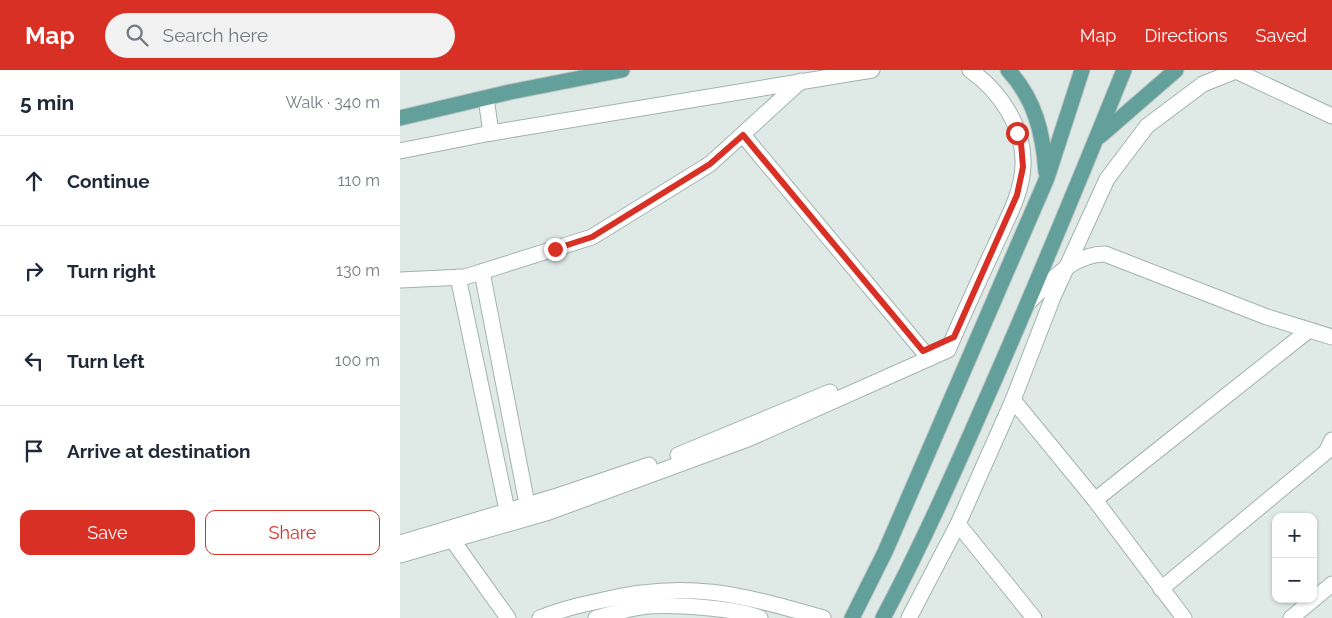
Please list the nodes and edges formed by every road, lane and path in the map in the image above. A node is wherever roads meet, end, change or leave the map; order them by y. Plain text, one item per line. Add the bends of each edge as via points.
1 (622, 70) edge
2 (872, 70) edge
3 (970, 70) edge
4 (1008, 70) edge
5 (1082, 70) edge
6 (1124, 70) edge
7 (1176, 70) edge
8 (1237, 71) edge
9 (801, 81) junction
10 (486, 98) junction
11 (1332, 116) edge
12 (400, 118) edge
13 (491, 133) junction
14 (743, 135) junction
15 (1096, 139) junction
16 (400, 151) edge
17 (1047, 178) junction
18 (1067, 266) junction
19 (482, 272) junction
20 (458, 277) junction
21 (400, 280) edge
22 (1028, 303) junction
23 (1309, 330) junction
24 (954, 337) junction
25 (1332, 337) edge
26 (923, 351) junction
27 (1013, 400) junction
28 (1330, 449) edge
29 (1095, 500) junction
30 (527, 504) junction
31 (507, 510) junction
32 (958, 524) junction
33 (453, 540) junction
34 (400, 542) edge
35 (400, 555) edge
36 (1332, 584) edge
37 (1161, 589) junction
38 (508, 618) edge
39 (540, 618) edge
40 (596, 618) edge
41 (760, 618) edge
42 (823, 618) edge
43 (852, 618) edge
44 (883, 618) edge
45 (910, 618) edge
46 (1034, 618) edge
47 (1184, 618) edge
48 (1291, 618) edge

1 - 10 main road
2 - 9 street
3 - 24 street via 1003,101 1021,143 1023,167 1017,195
4 - 17 main road via 1032,102 1044,138
5 - 17 main road
6 - 15 main road
7 - 15 main road
8 - 11 street
8 - 18 street via 1203,84 1147,126 1107,179
9 - 13 street
9 - 14 street
10 - 12 main road
10 - 13 street
13 - 16 street
14 - 19 street via 710,164 592,237
14 - 26 street
15 - 22 main road
17 - 43 main road via 885,552
18 - 22 street
18 - 23 street via 1090,254 1105,254
18 - 27 street
19 - 20 street
19 - 30 street
20 - 21 street
20 - 31 street
22 - 44 main road via 920,549
23 - 25 street
23 - 29 street
24 - 26 street
24 - 33 street via 948,350 748,439 549,512
26 - 30 street via 670,458
27 - 29 street
27 - 32 street
28 - 37 street
29 - 37 street
30 - 31 street
31 - 34 street
32 - 45 street
32 - 46 street
33 - 35 street
33 - 38 street
36 - 48 street
37 - 47 street
39 - 42 street via 630,593 684,589 760,600
40 - 41 street via 642,607 707,608

